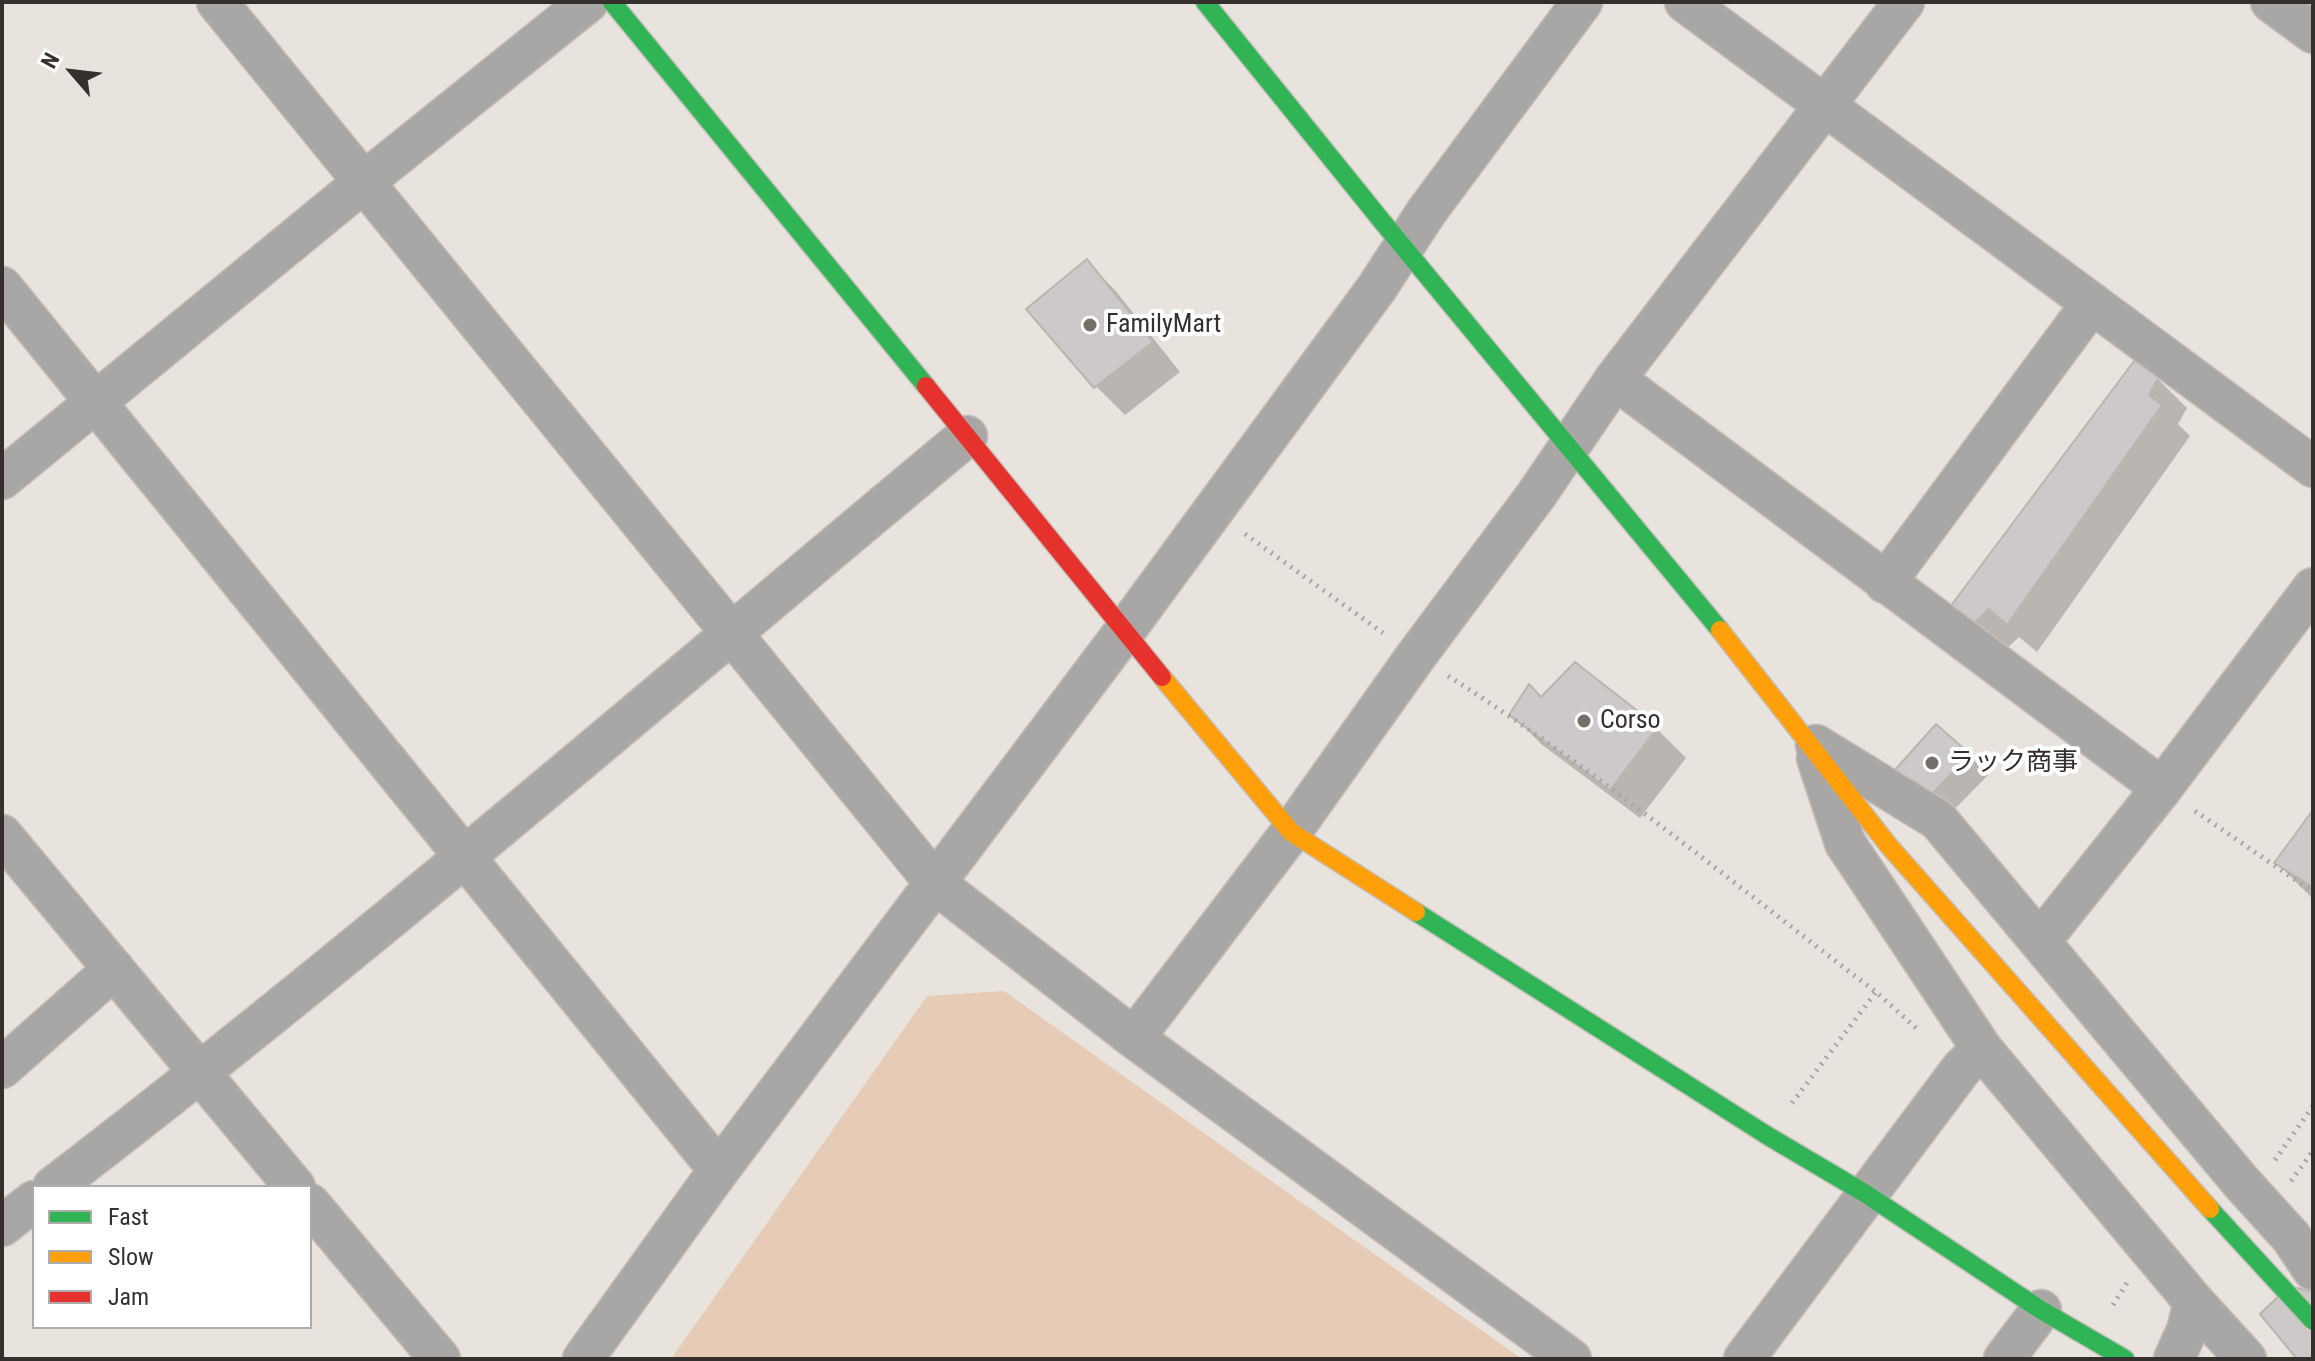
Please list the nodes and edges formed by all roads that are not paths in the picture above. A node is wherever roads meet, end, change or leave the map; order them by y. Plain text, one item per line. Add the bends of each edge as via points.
1 (217, 2) edge
2 (588, 2) edge
3 (612, 2) edge
4 (1205, 2) edge
5 (1582, 2) edge
6 (1685, 2) edge
7 (1904, 2) edge
8 (2271, 2) edge
9 (2313, 33) edge
10 (1825, 107) junction
11 (365, 181) junction
12 (1404, 249) junction
13 (2, 287) edge
14 (2092, 303) junction
15 (1615, 379) junction
16 (96, 402) junction
17 (967, 436) junction
18 (1570, 446) junction
19 (2313, 467) edge
20 (2, 479) edge
21 (1885, 583) junction
22 (2313, 588) edge
23 (733, 631) junction
24 (1124, 632) junction
25 (1812, 743) junction
26 (2162, 788) junction
27 (1291, 832) junction
28 (2, 835) edge
29 (465, 856) junction
30 (936, 884) junction
31 (2041, 940) junction
32 (114, 969) junction
33 (1134, 1038) junction
34 (1972, 1059) junction
35 (2, 1068) edge
36 (200, 1074) junction
37 (719, 1170) junction
38 (56, 1185) edge
39 (293, 1185) edge
40 (1866, 1194) junction
41 (32, 1203) edge
42 (312, 1206) edge
43 (2, 1226) edge
44 (2313, 1270) edge
45 (2194, 1302) junction
46 (2041, 1310) junction
47 (2313, 1321) edge
48 (440, 1359) edge
49 (583, 1359) edge
50 (1571, 1359) edge
51 (1744, 1359) edge
52 (2004, 1359) edge
53 (2125, 1359) edge
54 (2174, 1359) edge
55 (2246, 1359) edge

1 - 11 street
2 - 11 street
3 - 17 street
4 - 12 street
5 - 12 street
6 - 10 street
7 - 10 street
8 - 9 street
10 - 14 street
10 - 15 street
11 - 16 street
11 - 23 street
12 - 18 street
12 - 24 street
13 - 16 street
14 - 19 street
14 - 21 street
15 - 18 street
15 - 21 street
16 - 20 street
16 - 29 street
17 - 23 street
17 - 24 street
18 - 25 street
18 - 27 street
21 - 26 street
22 - 26 street
23 - 29 street
23 - 30 street
24 - 27 street
24 - 30 street
25 - 31 street via 1938,820
25 - 34 street via 1845,843
25 - 47 street, bridge via 1889,846
26 - 31 street
27 - 33 street
27 - 40 street
28 - 32 street
29 - 36 street
29 - 37 street
30 - 33 street
30 - 37 street
31 - 44 street via 2291,1237
32 - 35 street
32 - 36 street
33 - 50 street
34 - 40 street
34 - 45 street via 2153,1251
36 - 38 street
36 - 39 street
37 - 49 street
40 - 46 street
40 - 51 street
41 - 43 street
42 - 48 street
45 - 54 street
45 - 55 street
46 - 52 street
46 - 53 street

